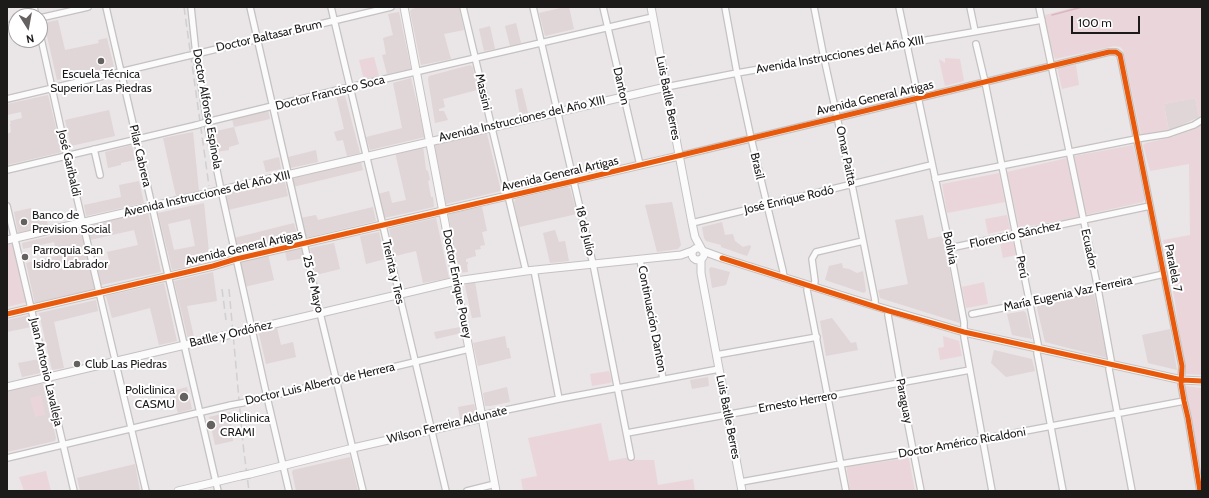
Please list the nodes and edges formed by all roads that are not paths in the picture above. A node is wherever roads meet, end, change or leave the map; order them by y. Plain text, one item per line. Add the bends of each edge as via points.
1 (88, 7) edge
2 (106, 7) edge
3 (191, 7) edge
4 (250, 7) edge
5 (331, 7) edge
6 (391, 7) edge
7 (404, 7) edge
8 (463, 7) edge
9 (533, 7) edge
10 (603, 7) edge
11 (651, 7) edge
12 (726, 7) edge
13 (814, 7) edge
14 (899, 7) edge
15 (970, 7) edge
16 (1040, 7) edge
17 (48, 16) edge
18 (653, 17) junction
19 (334, 20) junction
20 (1042, 20) junction
21 (608, 27) junction
22 (975, 31) junction
23 (257, 39) junction
24 (541, 43) junction
25 (906, 43) junction
26 (976, 44) dead end
27 (43, 48) edge
28 (1116, 52) joint
29 (196, 54) junction
30 (475, 58) junction
31 (824, 58) junction
32 (1052, 66) junction
33 (121, 72) junction
34 (416, 72) junction
35 (737, 73) junction
36 (985, 82) junction
37 (350, 87) junction
38 (666, 87) junction
39 (52, 88) junction
40 (624, 96) junction
41 (917, 98) junction
42 (7, 99) edge
43 (273, 106) junction
44 (557, 111) junction
45 (837, 117) junction
46 (1202, 120) edge
47 (207, 122) junction
48 (491, 127) junction
49 (751, 138) junction
50 (1136, 139) junction
51 (137, 140) junction
52 (430, 141) junction
53 (94, 150) junction
54 (1069, 152) junction
55 (67, 156) junction
56 (679, 156) junction
57 (366, 157) junction
58 (640, 165) junction
59 (931, 165) junction
60 (1002, 166) junction
61 (7, 170) edge
62 (100, 175) dead end
63 (288, 175) junction
64 (935, 179) junction
65 (574, 181) junction
66 (852, 185) junction
67 (221, 190) junction
68 (508, 197) junction
69 (766, 205) junction
70 (7, 206) edge
71 (151, 206) junction
72 (1150, 206) junction
73 (443, 211) junction
74 (1083, 220) junction
75 (83, 222) junction
76 (692, 224) junction
77 (382, 226) junction
78 (1016, 234) junction
79 (10, 239) edge
80 (863, 241) junction
81 (304, 244) junction
82 (950, 248) junction
83 (698, 254) junction
84 (236, 259) junction
85 (640, 260) junction
86 (593, 264) junction
87 (534, 270) junction
88 (526, 271) junction
89 (1164, 274) junction
90 (168, 277) junction
91 (784, 278) junction
92 (456, 281) junction
93 (811, 286) junction
94 (1098, 289) junction
95 (99, 293) junction
96 (398, 295) junction
97 (1029, 302) junction
98 (875, 306) junction
99 (31, 309) junction
100 (889, 311) junction
101 (320, 313) junction
102 (7, 314) edge
103 (972, 314) dead end
104 (252, 329) junction
105 (964, 332) junction
106 (817, 337) junction
107 (183, 345) junction
108 (1038, 348) junction
109 (469, 349) junction
110 (716, 355) junction
111 (116, 361) junction
112 (415, 362) junction
113 (1110, 364) junction
114 (719, 369) junction
115 (970, 370) junction
116 (48, 377) junction
117 (663, 379) junction
118 (337, 380) junction
119 (1182, 380) junction
120 (1202, 381) edge
121 (900, 383) junction
122 (7, 387) edge
123 (618, 388) junction
124 (267, 397) junction
125 (828, 397) junction
126 (559, 399) junction
127 (1184, 401) junction
128 (199, 413) junction
129 (728, 414) junction
130 (1118, 414) junction
131 (482, 416) junction
132 (1052, 426) junction
133 (132, 429) junction
134 (432, 430) junction
135 (627, 433) junction
136 (983, 439) junction
137 (64, 444) junction
138 (353, 448) junction
139 (914, 452) junction
140 (631, 457) dead end
141 (7, 458) edge
142 (841, 464) junction
143 (283, 466) junction
144 (216, 482) junction
145 (741, 482) junction
146 (496, 488) edge
147 (74, 491) edge
148 (146, 491) edge
149 (178, 491) edge
150 (218, 491) edge
151 (289, 491) edge
152 (363, 491) edge
153 (446, 491) edge
154 (467, 491) edge
155 (742, 491) edge
156 (846, 491) edge
157 (921, 491) edge
158 (992, 491) edge
159 (1063, 491) edge
160 (1132, 491) edge
161 (1200, 491) edge

1 - 17 street
2 - 33 street, Pilar Cabrera
3 - 29 street, Doctor Alfonso Espínola
4 - 23 street, 25 de Mayo
5 - 19 street, Treinta y Tres
6 - 19 street, Doctor Baltasar Brum
7 - 34 street, Doctor Enrique Pouey
8 - 30 street, Massini
9 - 24 street, 18 de Julio
10 - 21 street, Danton
11 - 18 street, Luis Batlle Berres
12 - 35 street, Brasil
13 - 31 street, Omar Paitta
14 - 25 street, Bolivia
15 - 22 street
16 - 20 street, Ecuador
18 - 21 street, Doctor Francisco Soca
18 - 38 street, Luis Batlle Berres
19 - 23 street, Doctor Baltasar Brum
19 - 37 street, Treinta y Tres
20 - 22 street, Avenida Instrucciones del Año XIII
20 - 32 street, Ecuador
21 - 24 street, Doctor Francisco Soca
21 - 40 street, Danton
22 - 25 street, Avenida Instrucciones del Año XIII
23 - 29 street, Doctor Baltasar Brum
23 - 43 street, 25 de Mayo
24 - 30 street, Doctor Francisco Soca
24 - 44 street, 18 de Julio
25 - 31 street, Avenida Instrucciones del Año XIII
25 - 41 street, Bolivia
26 - 36 street, Perú
27 - 39 street, José Garibaldi
28 - 32 street, Avenida General Artigas
28 - 50 street, Paralela 7 via 1120,55
29 - 33 street, Doctor Baltasar Brum, bridge
29 - 47 street, Doctor Alfonso Espínola
30 - 34 street, Doctor Francisco Soca
30 - 48 street, Massini
31 - 35 street, Avenida Instrucciones del Año XIII
31 - 45 street, Omar Paitta
32 - 36 street, Avenida General Artigas
32 - 54 street, Ecuador
33 - 39 street, Doctor Baltasar Brum
33 - 51 street, Pilar Cabrera
34 - 37 street, Doctor Francisco Soca
34 - 52 street, Doctor Enrique Pouey
35 - 38 street, Avenida Instrucciones del Año XIII
35 - 49 street, Brasil
36 - 41 street, Avenida General Artigas
36 - 60 street, Perú
37 - 43 street, Doctor Francisco Soca
37 - 57 street, Treinta y Tres
38 - 40 street, Avenida Instrucciones del Año XIII
38 - 56 street, Luis Batlle Berres
39 - 42 street, Doctor Baltasar Brum
39 - 55 street, José Garibaldi
40 - 44 street, Avenida Instrucciones del Año XIII
40 - 58 street, Danton
41 - 45 street, Avenida General Artigas
41 - 59 street, Bolivia
43 - 47 street, Doctor Francisco Soca
43 - 63 street, 25 de Mayo
44 - 48 street, Avenida Instrucciones del Año XIII
44 - 65 street, 18 de Julio
45 - 49 street, Avenida General Artigas
45 - 66 street, Omar Paitta
46 - 50 street via 1178,131
47 - 51 street, Doctor Francisco Soca, bridge
47 - 67 street, Doctor Alfonso Espínola
48 - 52 street, Avenida Instrucciones del Año XIII
48 - 68 street, Massini
49 - 56 street, Avenida General Artigas
49 - 69 street, Brasil
50 - 54 street
50 - 72 street, Paralela 7
51 - 53 street, Doctor Francisco Soca
51 - 71 street, Pilar Cabrera
52 - 57 street, Avenida Instrucciones del Año XIII
52 - 73 street, Doctor Enrique Pouey
53 - 55 street, Doctor Francisco Soca
53 - 62 street
54 - 60 street
54 - 74 street, Ecuador
55 - 61 street, Doctor Francisco Soca
55 - 75 street, José Garibaldi
56 - 58 street, Avenida General Artigas
56 - 76 street, Luis Batlle Berres
57 - 63 street, Avenida Instrucciones del Año XIII
57 - 77 street, Treinta y Tres
58 - 65 street, Avenida General Artigas
59 - 64 street, Bolivia
59 - 66 street, José Enrique Rodó
60 - 64 street
60 - 78 street, Perú
63 - 67 street, Avenida Instrucciones del Año XIII
63 - 81 street, 25 de Mayo
64 - 82 street, Bolivia
65 - 68 street, Avenida General Artigas
65 - 86 street, 18 de Julio
66 - 69 street, José Enrique Rodó
66 - 80 street, Omar Paitta
67 - 71 street, Avenida Instrucciones del Año XIII
67 - 84 street, Doctor Alfonso Espínola
68 - 73 street, Avenida General Artigas
68 - 88 street, Massini
69 - 76 street, José Enrique Rodó
69 - 91 street, Brasil
70 - 79 street, Juan Antonio Lavalleja
71 - 75 street, Avenida Instrucciones del Año XIII
71 - 90 street, Pilar Cabrera
72 - 74 street, Florencio Sánchez
72 - 89 street, Paralela 7
73 - 77 street, Avenida General Artigas
73 - 92 street, Doctor Enrique Pouey
74 - 78 street, Florencio Sánchez
74 - 94 street, Ecuador
75 - 79 street, Avenida Instrucciones del Año XIII
75 - 95 street, José Garibaldi
76 - 83 street, Luis Batlle Berres
77 - 81 street, Avenida General Artigas
77 - 96 street, Treinta y Tres
78 - 82 street, Florencio Sánchez
78 - 97 street, Perú
79 - 99 street, Juan Antonio Lavalleja
80 - 93 street via 816,252 812,259 815,280
80 - 98 street, Omar Paitta
81 - 84 street, Avenida General Artigas
81 - 101 street, 25 de Mayo
82 - 105 street, Bolivia
83 - 85 street, Batlle y Ordóñez
83 - 91 street via 722,258
83 - 110 street, Luis Batlle Berres
84 - 90 street, Avenida General Artigas
84 - 104 street, Doctor Alfonso Espínola
85 - 86 street, Batlle y Ordóñez
85 - 117 street, Continuación Danton
86 - 87 street, Batlle y Ordóñez
86 - 123 street, 18 de Julio
87 - 88 street, Batlle y Ordóñez
87 - 126 street
88 - 92 street, Batlle y Ordóñez
89 - 94 street, María Eugenia Vaz Ferreira
89 - 119 street, Paralela 7 via 1182,366
90 - 95 street, Avenida General Artigas
90 - 107 street, Pilar Cabrera
91 - 93 street
92 - 96 street, Batlle y Ordóñez
92 - 109 street, Doctor Enrique Pouey
93 - 98 street
93 - 106 street via 807,290
94 - 97 street, María Eugenia Vaz Ferreira
94 - 113 street, Ecuador
95 - 99 street, Avenida General Artigas
95 - 111 street, José Garibaldi
96 - 101 street, Batlle y Ordóñez
96 - 112 street, Treinta y Tres
97 - 103 street, María Eugenia Vaz Ferreira
97 - 108 street, Perú
98 - 100 street
99 - 102 street, Avenida General Artigas
99 - 116 street, Juan Antonio Lavalleja
100 - 105 street
100 - 121 street, Paraguay
101 - 104 street, Batlle y Ordóñez
101 - 118 street, 25 de Mayo
104 - 107 street, Batlle y Ordóñez, bridge
104 - 124 street, Doctor Alfonso Espínola
105 - 108 street
105 - 115 street, Bolivia
106 - 110 street
106 - 125 street
107 - 111 street, Batlle y Ordóñez
107 - 128 street, Pilar Cabrera
108 - 113 street
108 - 132 street, Perú
109 - 112 street, Doctor Luis Alberto de Herrera
109 - 131 street, Doctor Enrique Pouey
110 - 114 street, Luis Batlle Berres
111 - 116 street, Batlle y Ordóñez
111 - 133 street, José Garibaldi
112 - 118 street, Doctor Luis Alberto de Herrera
112 - 134 street, Treinta y Tres
113 - 119 street
113 - 130 street, Ecuador
114 - 117 street, Wilson Ferreira Aldunate
114 - 129 street, Luis Batlle Berres
115 - 121 street, Ernesto Herrero
115 - 136 street, Bolivia
116 - 122 street, Batlle y Ordóñez
116 - 137 street, Juan Antonio Lavalleja
117 - 123 street, Wilson Ferreira Aldunate
118 - 124 street, Doctor Luis Alberto de Herrera
118 - 138 street, 25 de Mayo
119 - 120 street
119 - 127 street, Paralela 7
121 - 125 street, Ernesto Herrero
121 - 139 street, Paraguay
123 - 126 street, Wilson Ferreira Aldunate
123 - 135 street, 18 de Julio
124 - 128 street, Doctor Luis Alberto de Herrera, bridge
124 - 143 street, Doctor Alfonso Espínola
125 - 129 street, Ernesto Herrero
125 - 142 street
126 - 131 street, Wilson Ferreira Aldunate
127 - 130 street, Doctor Américo Ricaldoni
127 - 161 street, Paralela 7
128 - 133 street, Doctor Luis Alberto de Herrera
128 - 144 street, Pilar Cabrera
129 - 135 street, Ernesto Herrero
129 - 145 street, Luis Batlle Berres
130 - 132 street, Doctor Américo Ricaldoni
130 - 160 street, Ecuador
131 - 134 street, Wilson Ferreira Aldunate
131 - 146 street, Doctor Enrique Pouey
132 - 136 street, Doctor Américo Ricaldoni
132 - 159 street, Perú
133 - 137 street, Doctor Luis Alberto de Herrera
133 - 148 street, José Garibaldi
134 - 138 street, Wilson Ferreira Aldunate
134 - 153 street, Treinta y Tres
135 - 140 street, 18 de Julio
136 - 139 street, Doctor Américo Ricaldoni
136 - 158 street, Bolivia
137 - 141 street, Doctor Luis Alberto de Herrera
137 - 147 street, Juan Antonio Lavalleja
138 - 143 street, Wilson Ferreira Aldunate
138 - 152 street, 25 de Mayo
139 - 142 street, Doctor Américo Ricaldoni
139 - 157 street, Paraguay
142 - 145 street, Doctor Américo Ricaldoni
142 - 156 street
143 - 144 street, Wilson Ferreira Aldunate, bridge
143 - 151 street, Doctor Alfonso Espínola
144 - 149 street, Wilson Ferreira Aldunate
144 - 150 street, Pilar Cabrera
145 - 155 street, Luis Batlle Berres
146 - 154 street

